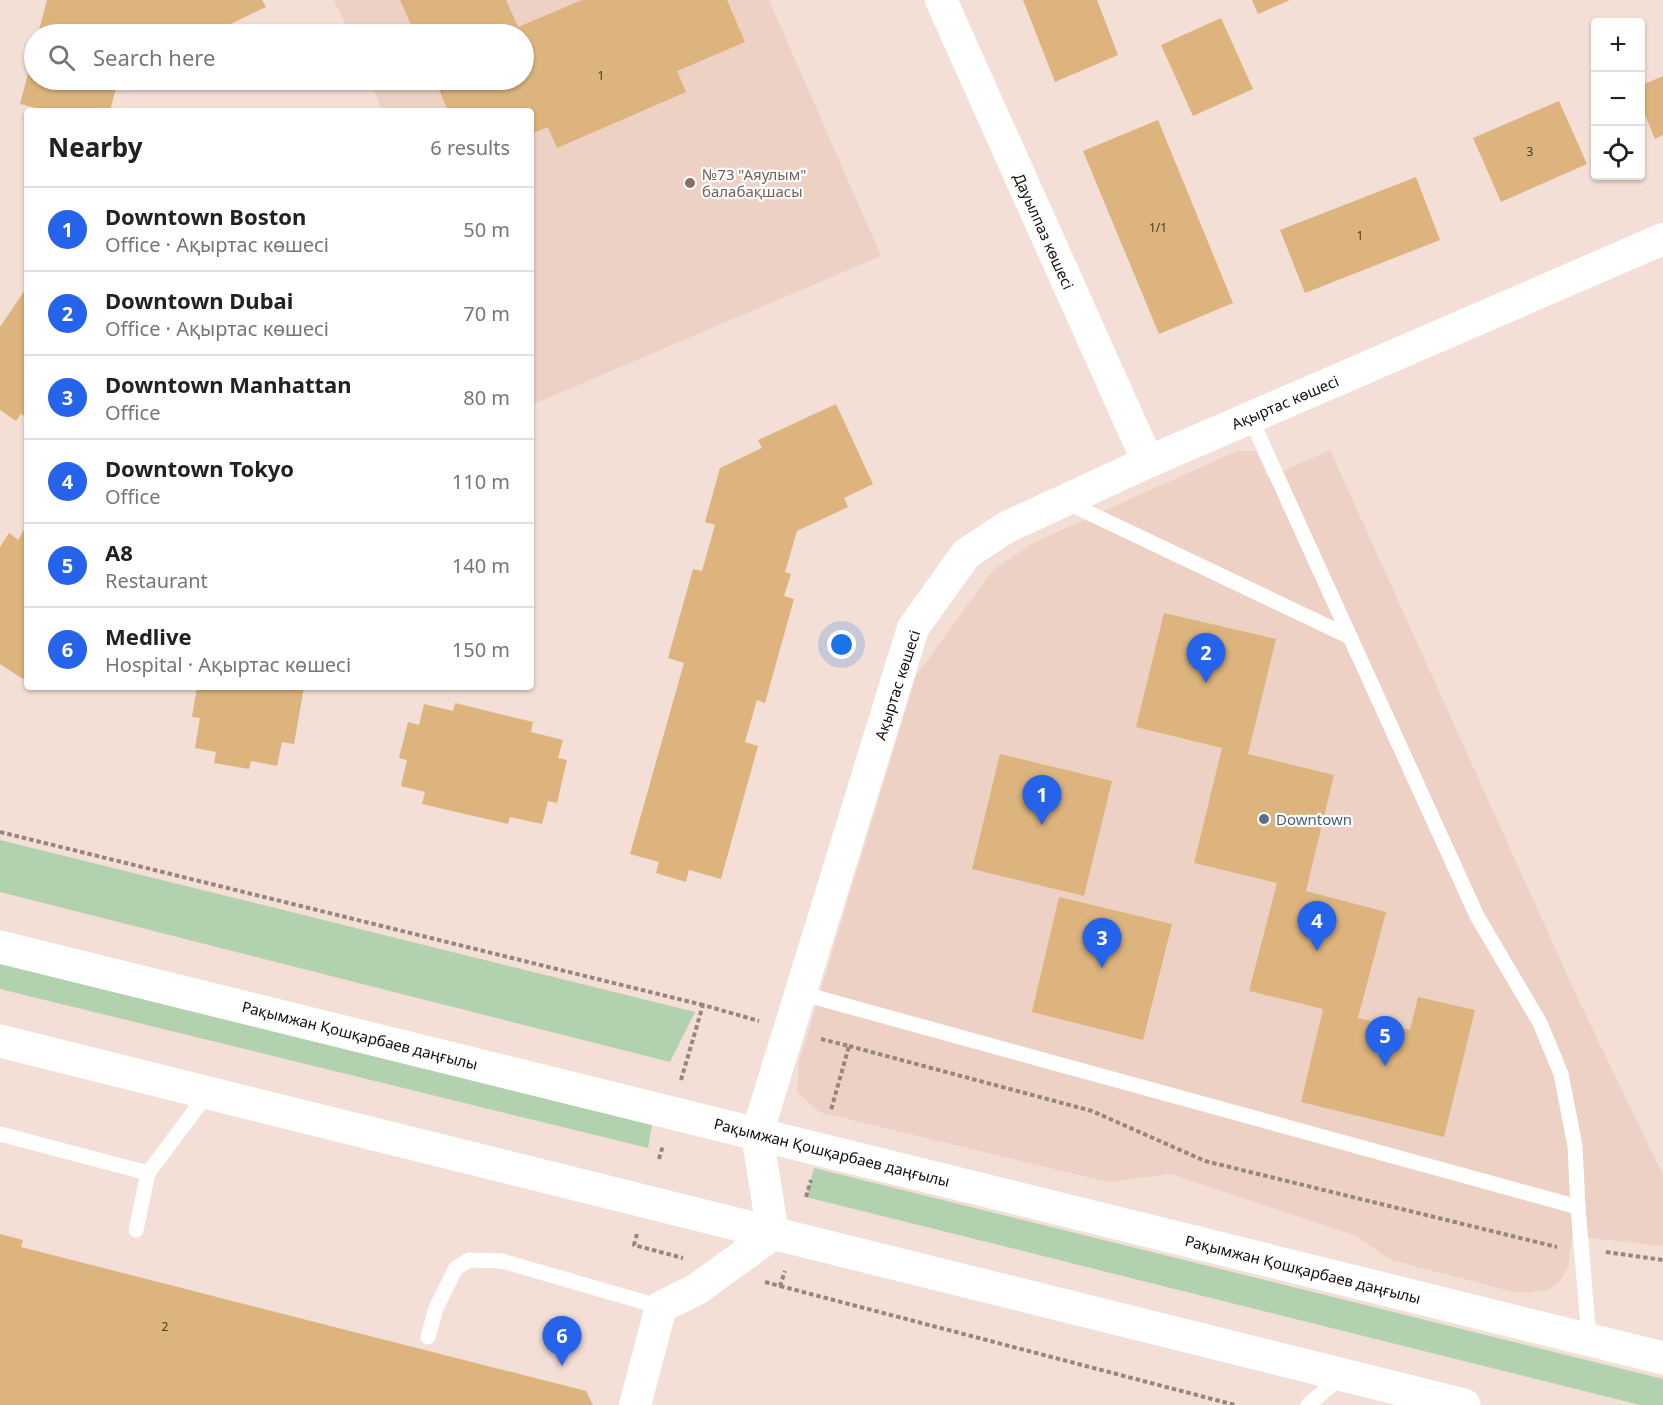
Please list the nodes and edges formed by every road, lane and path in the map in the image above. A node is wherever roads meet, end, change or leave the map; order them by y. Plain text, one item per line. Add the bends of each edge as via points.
1 (941, 0) edge
2 (1663, 239) edge
3 (1250, 417) junction
4 (1148, 462) junction
5 (1063, 501) junction
6 (1350, 637) junction
7 (0, 832) edge
8 (0, 947) edge
9 (800, 993) junction
10 (703, 1005) dead end
11 (0, 1041) edge
12 (849, 1046) dead end
13 (208, 1092) junction
14 (0, 1134) edge
15 (757, 1134) junction
16 (148, 1173) junction
17 (1578, 1207) junction
18 (136, 1230) dead end
19 (773, 1234) junction
20 (1583, 1249) junction
21 (1663, 1260) edge
22 (780, 1286) dead end
23 (661, 1306) junction
24 (428, 1337) dead end
25 (1589, 1340) junction
26 (1663, 1358) edge
27 (1342, 1376) junction
28 (635, 1405) edge
29 (1235, 1405) edge
30 (1308, 1405) edge
31 (1464, 1405) edge

1 - 4 street, Дауылпаз көшесі
2 - 3 street, Ақыртас көшесі
3 - 4 street, Ақыртас көшесі
3 - 6 lane
4 - 5 street, Ақыртас көшесі
5 - 6 lane
5 - 9 street, Ақыртас көшесі via 1007,527 966,554 913,628
6 - 17 lane via 1477,916 1540,1023 1556,1063 1575,1146
7 - 10 path
8 - 15 main road, Рақымжан Қошқарбаев даңғылы
9 - 15 street, Ақыртас көшесі
9 - 17 lane
11 - 13 main road
12 - 20 path via 1092,1112 1204,1161 1550,1246
13 - 16 lane
13 - 19 main road
14 - 16 lane
15 - 19 street, Ақыртас көшесі
15 - 25 main road, Рақымжан Қошқарбаев даңғылы
16 - 18 lane
17 - 20 lane
19 - 23 street via 697,1289
19 - 27 main road
20 - 21 path
20 - 25 lane
22 - 29 path
23 - 24 lane via 502,1261 469,1260 456,1268 436,1308
23 - 28 street
25 - 26 main road, Рақымжан Қошқарбаев даңғылы
27 - 30 lane
27 - 31 main road

